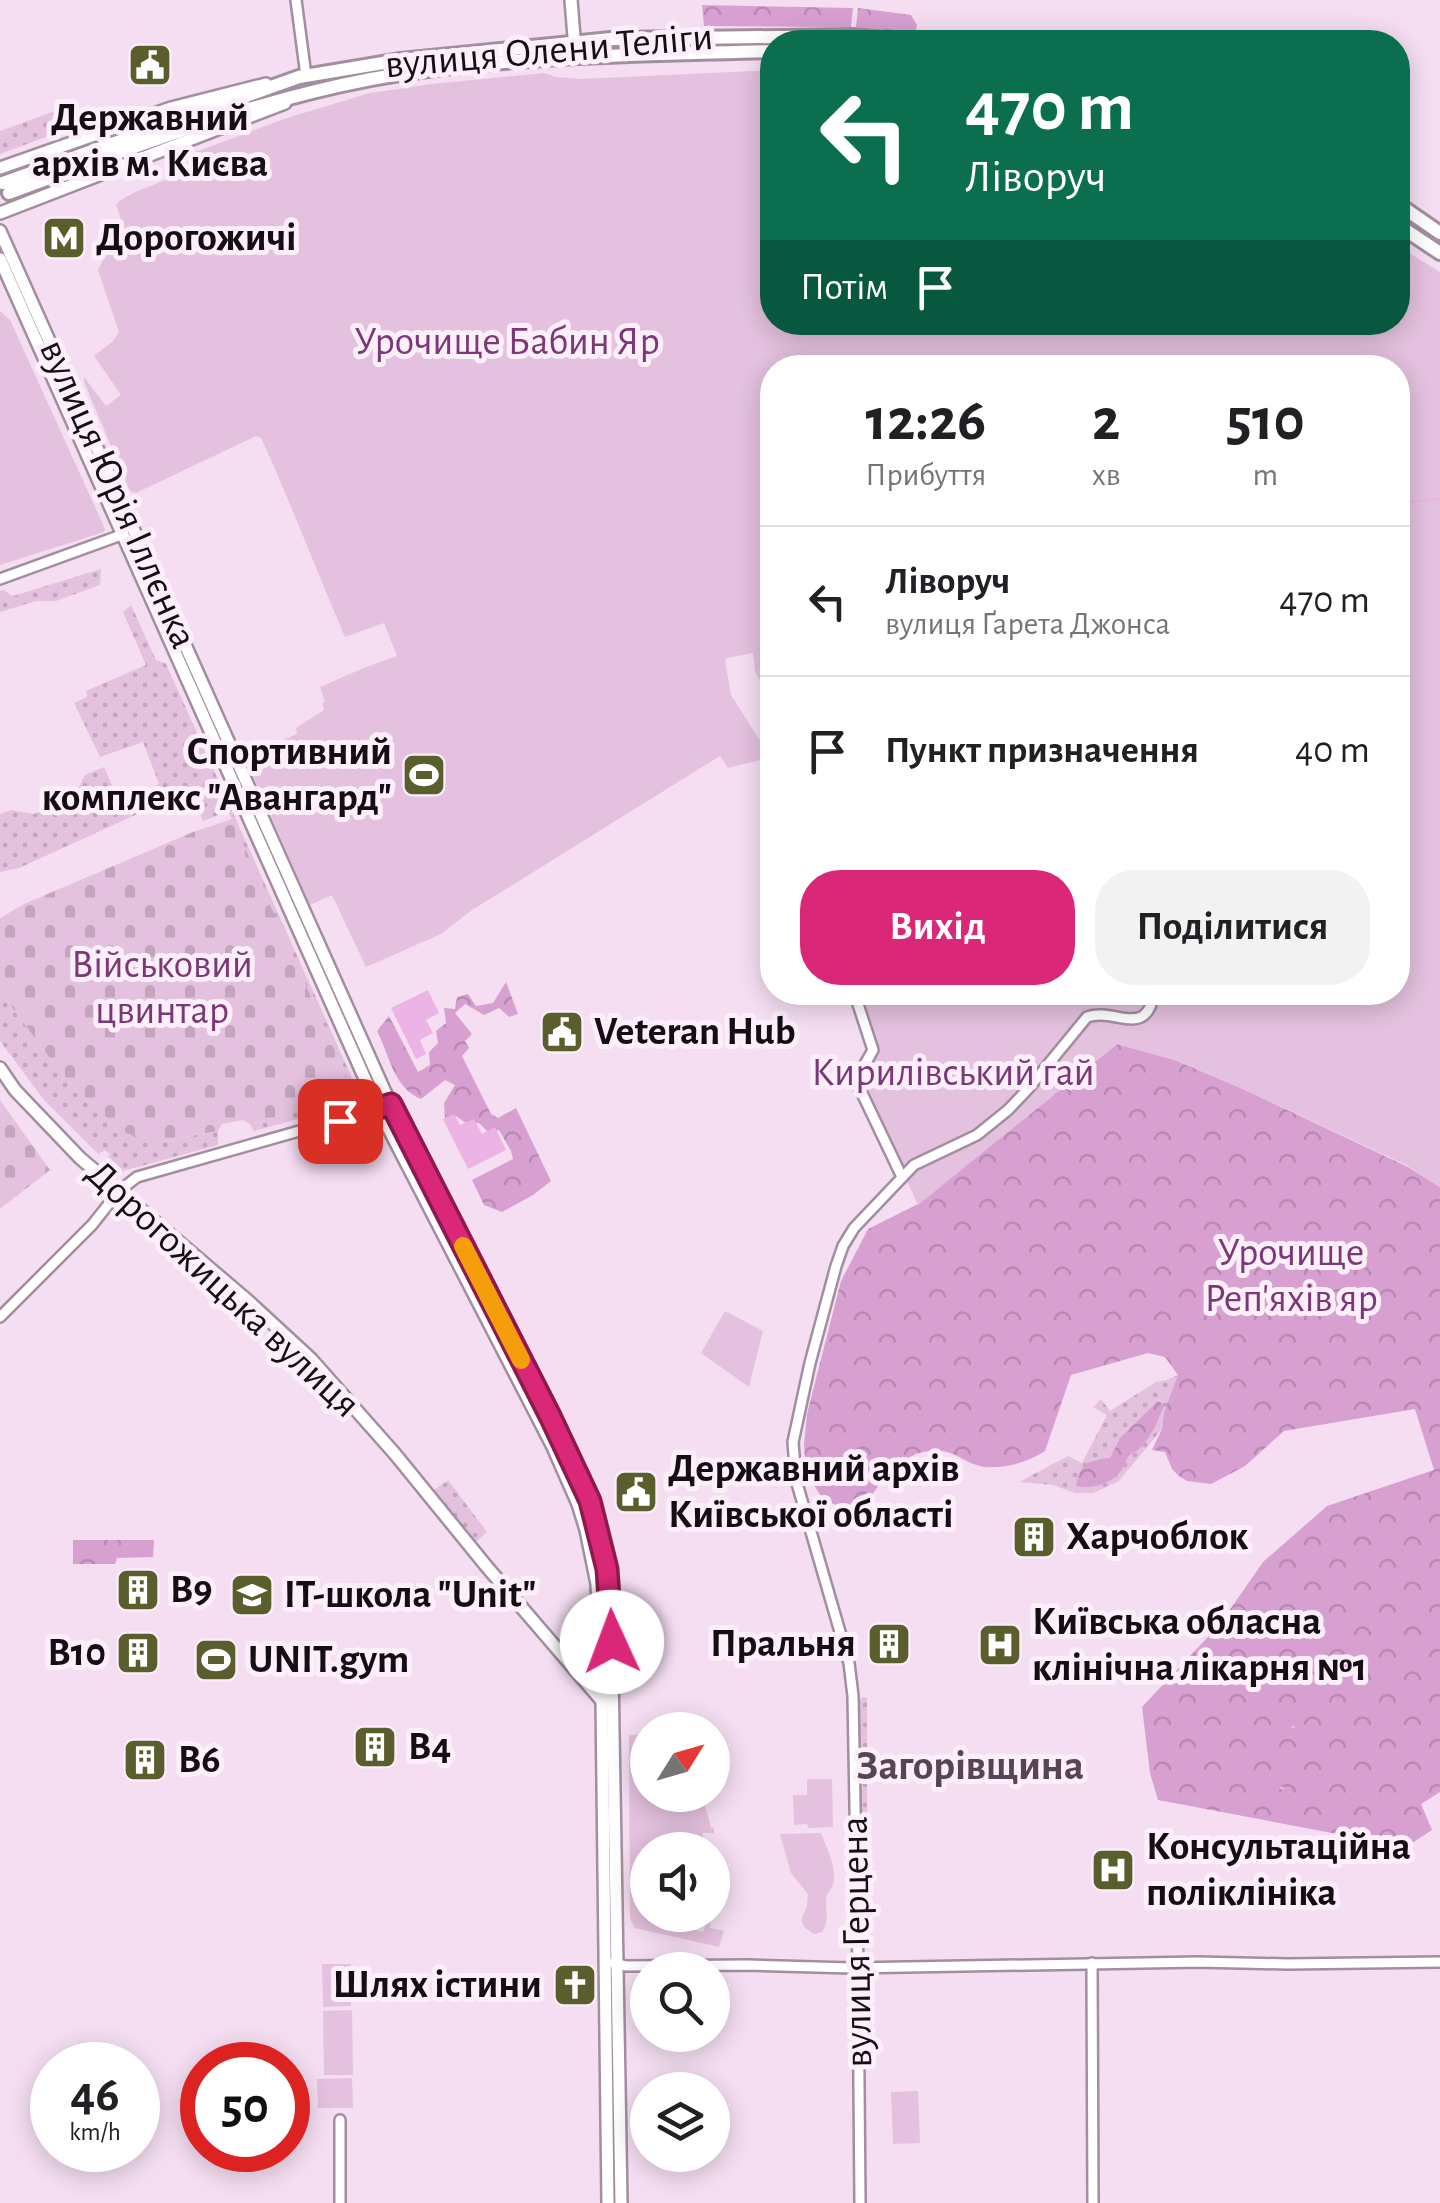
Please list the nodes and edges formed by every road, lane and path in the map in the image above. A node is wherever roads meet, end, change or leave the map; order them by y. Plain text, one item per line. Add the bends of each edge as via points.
1 (296, 0) edge
2 (572, 0) edge
3 (760, 36) edge
4 (574, 42) junction
5 (760, 51) edge
6 (576, 58) junction
7 (302, 77) junction
8 (305, 95) junction
9 (4, 182) edge
10 (1410, 212) edge
11 (0, 213) edge
12 (0, 230) edge
13 (1410, 233) edge
14 (1440, 233) edge
15 (1440, 253) edge
16 (0, 260) edge
17 (128, 533) junction
18 (0, 579) edge
19 (858, 1005) edge
20 (1152, 1005) edge
21 (0, 1068) edge
22 (385, 1106) junction
23 (902, 1177) junction
24 (119, 1191) junction
25 (0, 1316) edge
26 (605, 1615) junction
27 (560, 1650) junction
28 (602, 1701) junction
29 (612, 1711) junction
30 (611, 1962) junction
31 (1440, 1962) edge
32 (1092, 1963) junction
33 (858, 1968) junction
34 (340, 2120) dead end
35 (340, 2203) edge
36 (608, 2203) edge
37 (621, 2203) edge
38 (860, 2203) edge
39 (1093, 2203) edge

1 - 7 street
2 - 4 main road
3 - 4 main road, вулиця Олени Теліги
4 - 6 main road
4 - 7 main road, вулиця Олени Теліги
5 - 6 main road, вулиця Олени Теліги
6 - 8 main road, вулиця Олени Теліги via 435,70
7 - 9 main road, вулиця Олени Теліги
8 - 9 main road, вулиця Олени Теліги
8 - 11 main road, вулиця Олени Теліги
10 - 14 main road
12 - 17 main road, вулиця Юрія Іллєнка
13 - 15 main road
16 - 17 main road, вулиця Юрія Іллєнка
17 - 18 street
17 - 22 main road, вулиця Юрія Іллєнка
19 - 23 street via 873,1050 859,1087
20 - 23 street, вулиця Герцена via 1133,1020 1087,1017 988,1127
21 - 24 main road, Дорогожицька вулиця via 49,1128
22 - 24 street via 137,1177
22 - 26 main road, вулиця Юрія Іллєнка via 567,1477
23 - 33 street, вулиця Герцена via 843,1246 793,1442 796,1480 849,1663
24 - 25 street
24 - 27 main road, Дорогожицька вулиця via 311,1359
26 - 27 main road
26 - 28 main road, вулиця Юрія Іллєнка
26 - 29 main road, вулиця Юрія Іллєнка
27 - 28 main road, Дорогожицька вулиця
28 - 29 main road, Дорогожицька вулиця
28 - 30 main road, вулиця Юрія Іллєнка
29 - 30 main road, вулиця Юрія Іллєнка
30 - 33 street
30 - 36 main road, вулиця Юрія Іллєнка
30 - 37 main road, вулиця Юрія Іллєнка
31 - 32 street
32 - 33 street
32 - 39 street
33 - 38 street, вулиця Герцена
34 - 35 street

